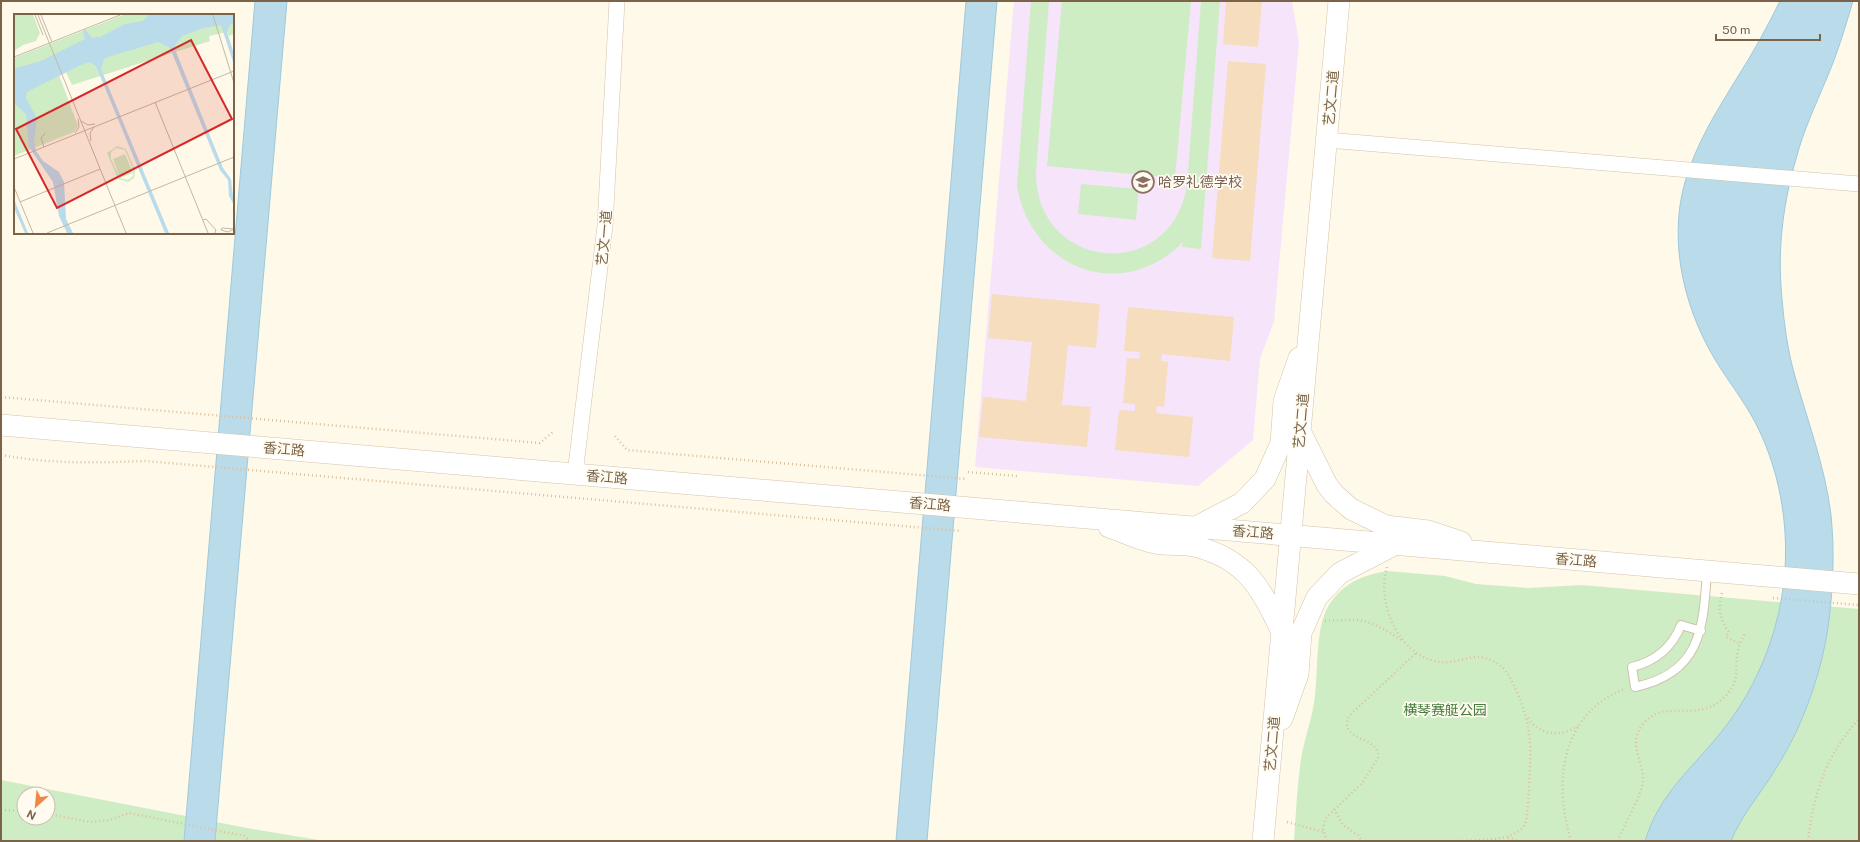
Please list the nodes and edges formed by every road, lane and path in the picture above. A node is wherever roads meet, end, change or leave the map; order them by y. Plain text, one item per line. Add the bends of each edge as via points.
1 (617, 1) edge
2 (1340, 1) edge
3 (1327, 140) junction
4 (1859, 184) edge
5 (1310, 325) junction
6 (1, 397) edge
7 (1, 425) edge
8 (554, 431) dead end
9 (1300, 432) junction
10 (615, 436) dead end
11 (1, 455) edge
12 (968, 472) dead end
13 (575, 474) junction
14 (1017, 476) dead end
15 (966, 479) dead end
16 (1078, 517) junction
17 (1195, 527) junction
18 (961, 531) dead end
19 (1291, 535) junction
20 (1396, 544) junction
21 (1488, 552) junction
22 (1387, 567) dead end
23 (1707, 571) junction
24 (1850, 583) edge
25 (1722, 593) dead end
26 (1773, 598) dead end
27 (1858, 605) edge
28 (1318, 622) dead end
29 (1701, 631) junction
30 (1282, 632) junction
31 (1745, 634) dead end
32 (1403, 641) junction
33 (1740, 644) junction
34 (1416, 653) junction
35 (1635, 687) junction
36 (1527, 716) junction
37 (1859, 719) edge
38 (1578, 726) junction
39 (1271, 752) junction
40 (1334, 809) junction
41 (1, 810) edge
42 (16, 811) edge
43 (56, 816) edge
44 (1287, 822) dead end
45 (1324, 832) junction
46 (1507, 838) junction
47 (250, 841) edge
48 (1263, 841) edge
49 (1327, 841) edge
50 (1362, 841) edge
51 (1459, 841) edge
52 (1519, 841) edge
53 (1571, 841) edge
54 (1618, 841) edge
55 (1808, 841) edge

1 - 13 street, 艺文一道 via 605,226
2 - 3 main road, 艺文二道
3 - 4 street
3 - 5 main road, 艺文二道
5 - 9 main road, 艺文二道
5 - 17 main road via 1284,401 1281,443 1270,469 1258,487 1242,503
6 - 8 path via 540,443
7 - 13 main road, 香江路
9 - 19 main road, 艺文二道
9 - 21 main road via 1327,485 1351,509 1386,526 1428,531
10 - 15 path via 626,450
11 - 18 path via 79,464 145,461
12 - 14 path
13 - 16 main road, 香江路
16 - 17 main road, 香江路
16 - 30 main road via 1155,543 1197,546 1223,557 1239,567 1253,581 1264,596
17 - 19 main road, 香江路
19 - 20 main road, 香江路
19 - 30 main road, 艺文二道
20 - 21 main road, 香江路
20 - 39 main road via 1340,573 1317,597 1301,633 1298,674
21 - 23 main road, 香江路
22 - 32 path via 1384,577 1386,600 1393,623
23 - 24 main road, 香江路
23 - 29 lane
25 - 33 path via 1719,603 1723,624 1729,632 1726,637
26 - 27 path
28 - 32 path via 1367,620
29 - 35 lane via 1690,654 1671,673 1648,685
29 - 35 lane via 1681,625 1672,642 1659,656 1632,667
30 - 39 main road, 艺文二道
31 - 33 path
32 - 34 path
33 - 54 path via 1737,676 1723,699 1708,709 1699,711 1661,712 1644,723 1636,742 1636,752 1642,771 1642,788
34 - 36 path via 1441,662 1475,657 1493,660 1507,672
34 - 40 path via 1349,716 1346,725 1351,734 1375,746 1379,754 1362,783
35 - 38 path via 1621,690 1604,699
36 - 38 path via 1536,728 1550,734 1565,733
36 - 46 path via 1531,751 1526,820 1522,830
37 - 55 path via 1848,730 1832,756 1819,784 1811,813
38 - 53 path via 1569,746 1562,788 1564,816
39 - 48 main road, 艺文二道
40 - 45 path via 1325,819
40 - 50 path via 1343,825
41 - 42 path
43 - 47 path via 90,822 110,820 129,813 244,836
44 - 45 path
45 - 49 path
46 - 51 path
46 - 52 path

